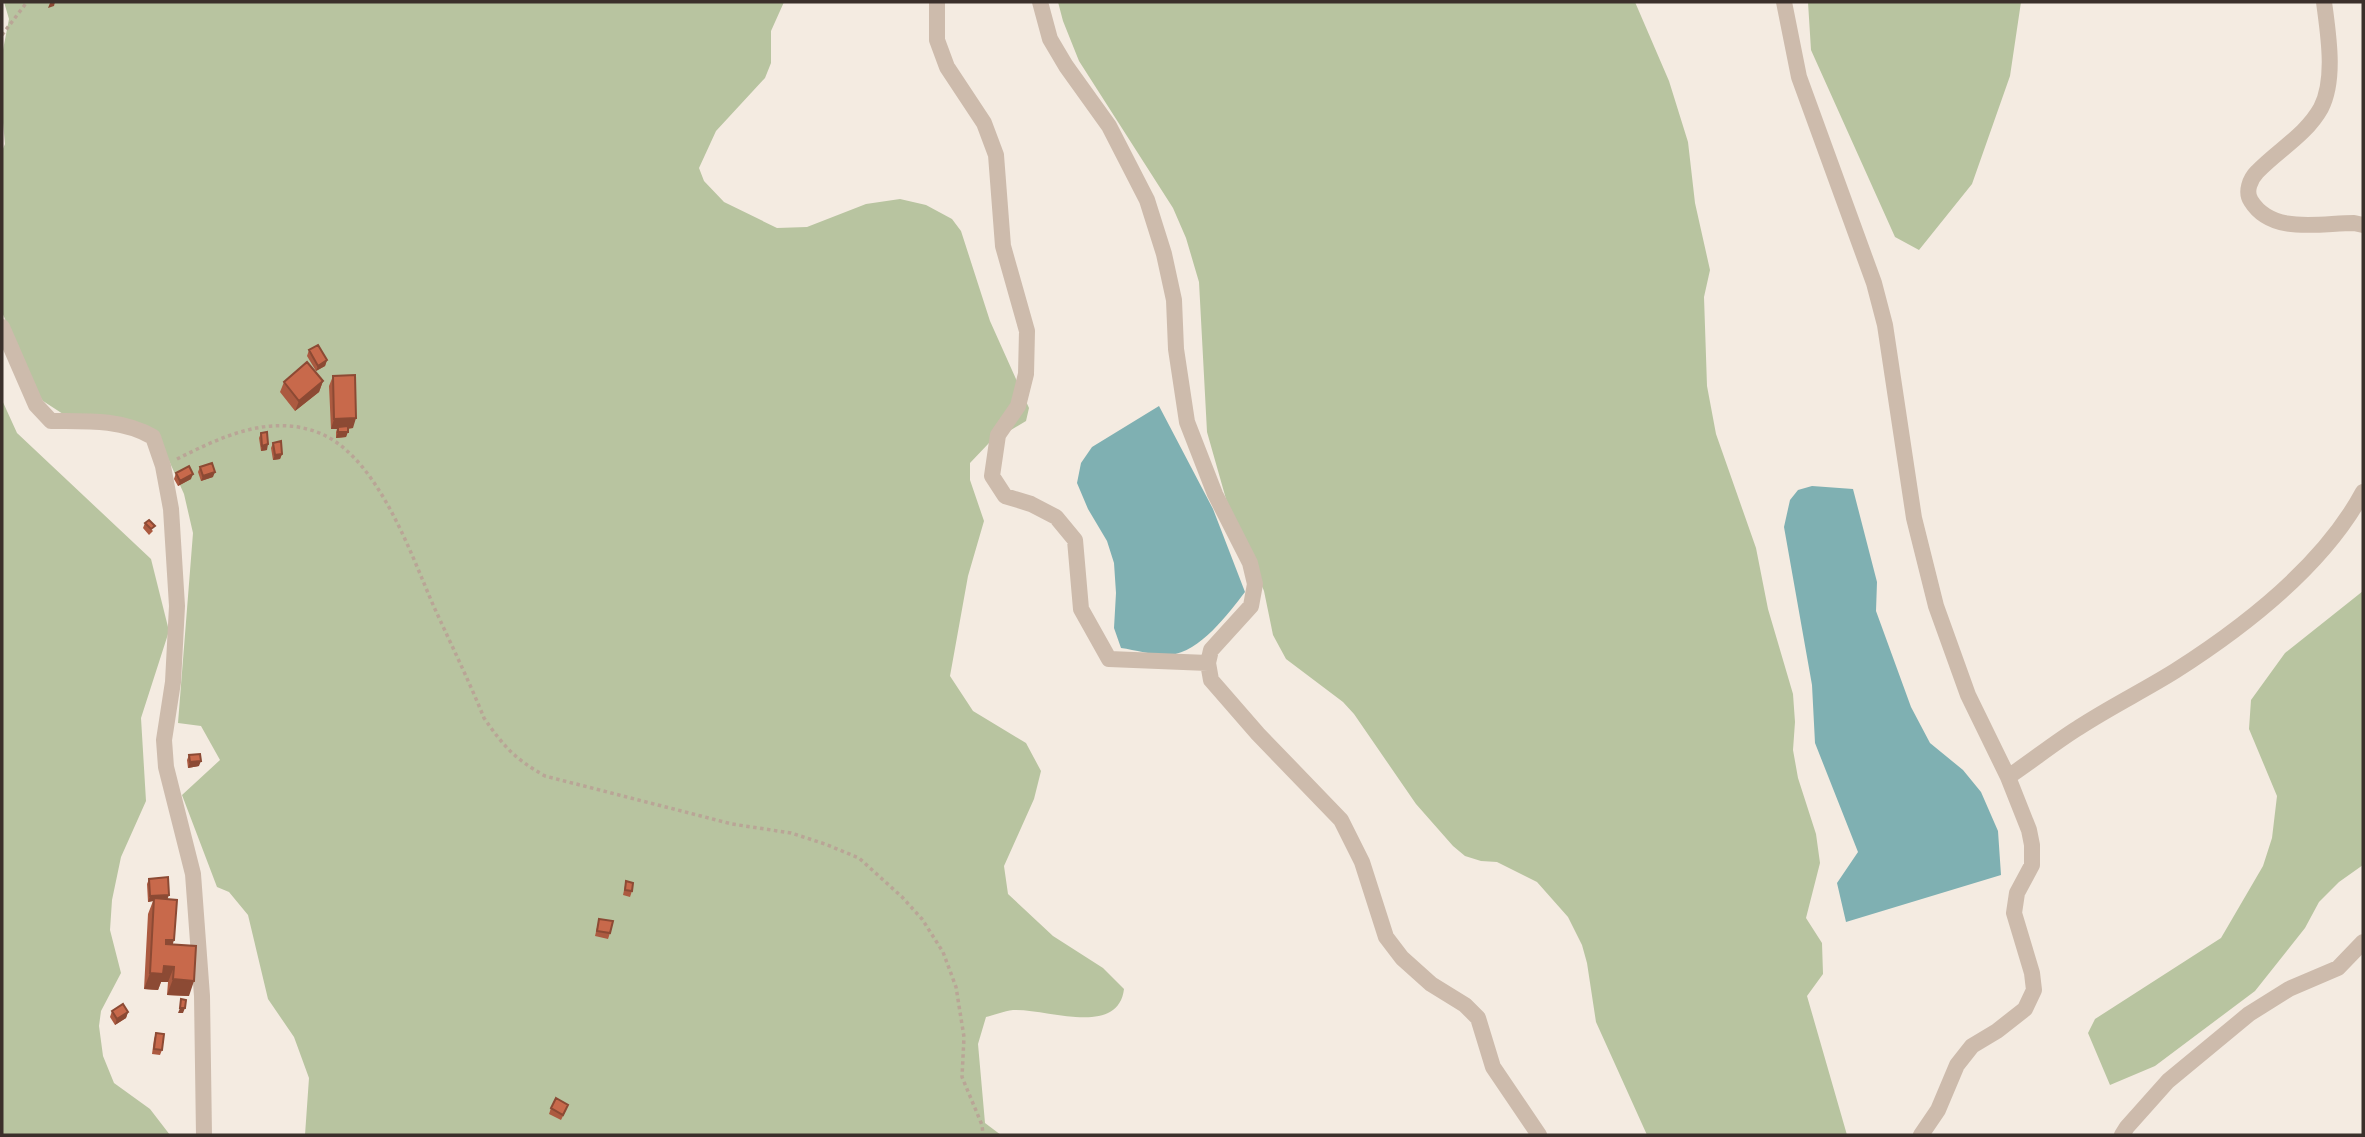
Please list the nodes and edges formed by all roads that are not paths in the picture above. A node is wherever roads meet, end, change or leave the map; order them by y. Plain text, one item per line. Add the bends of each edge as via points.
1 (937, 2) edge
2 (1040, 2) edge
3 (1784, 2) edge
4 (2324, 2) edge
5 (2363, 225) edge
6 (2, 327) edge
7 (2363, 492) edge
8 (1208, 663) junction
9 (2008, 777) junction
10 (2363, 942) edge
11 (204, 1135) edge
12 (1539, 1135) edge
13 (1921, 1135) edge
14 (2122, 1135) edge

1 - 8 street via 937,40 947,67 984,123 996,155 1003,246 1027,331 1026,374 1018,406 998,435 992,476 1005,496 1056,517 1075,540 1082,609 1109,659
2 - 8 street via 1050,39 1109,126 1147,200 1174,300 1175,349 1187,422 1214,494 1250,563 1255,584 1251,606 1212,650
3 - 9 street via 1799,77 1880,304 1914,518 1936,606 1968,695
4 - 5 street via 2330,49 2322,106 2304,130 2255,174 2248,191 2264,216 2282,224
6 - 11 street via 36,405 51,421 99,421 136,428 153,437 163,466 171,509 177,606 164,740 166,767 192,874 202,996
7 - 9 street via 2349,518 2288,586 2228,636
8 - 12 street via 1211,680 1340,820 1362,862 1386,937 1431,984 1478,1018 1493,1067
9 - 13 street via 2032,845 2032,865 2017,893 2014,913 2034,990 2025,1010 1972,1046 1957,1065 1938,1110
10 - 14 street via 2338,968 2289,989 2249,1014 2168,1081

